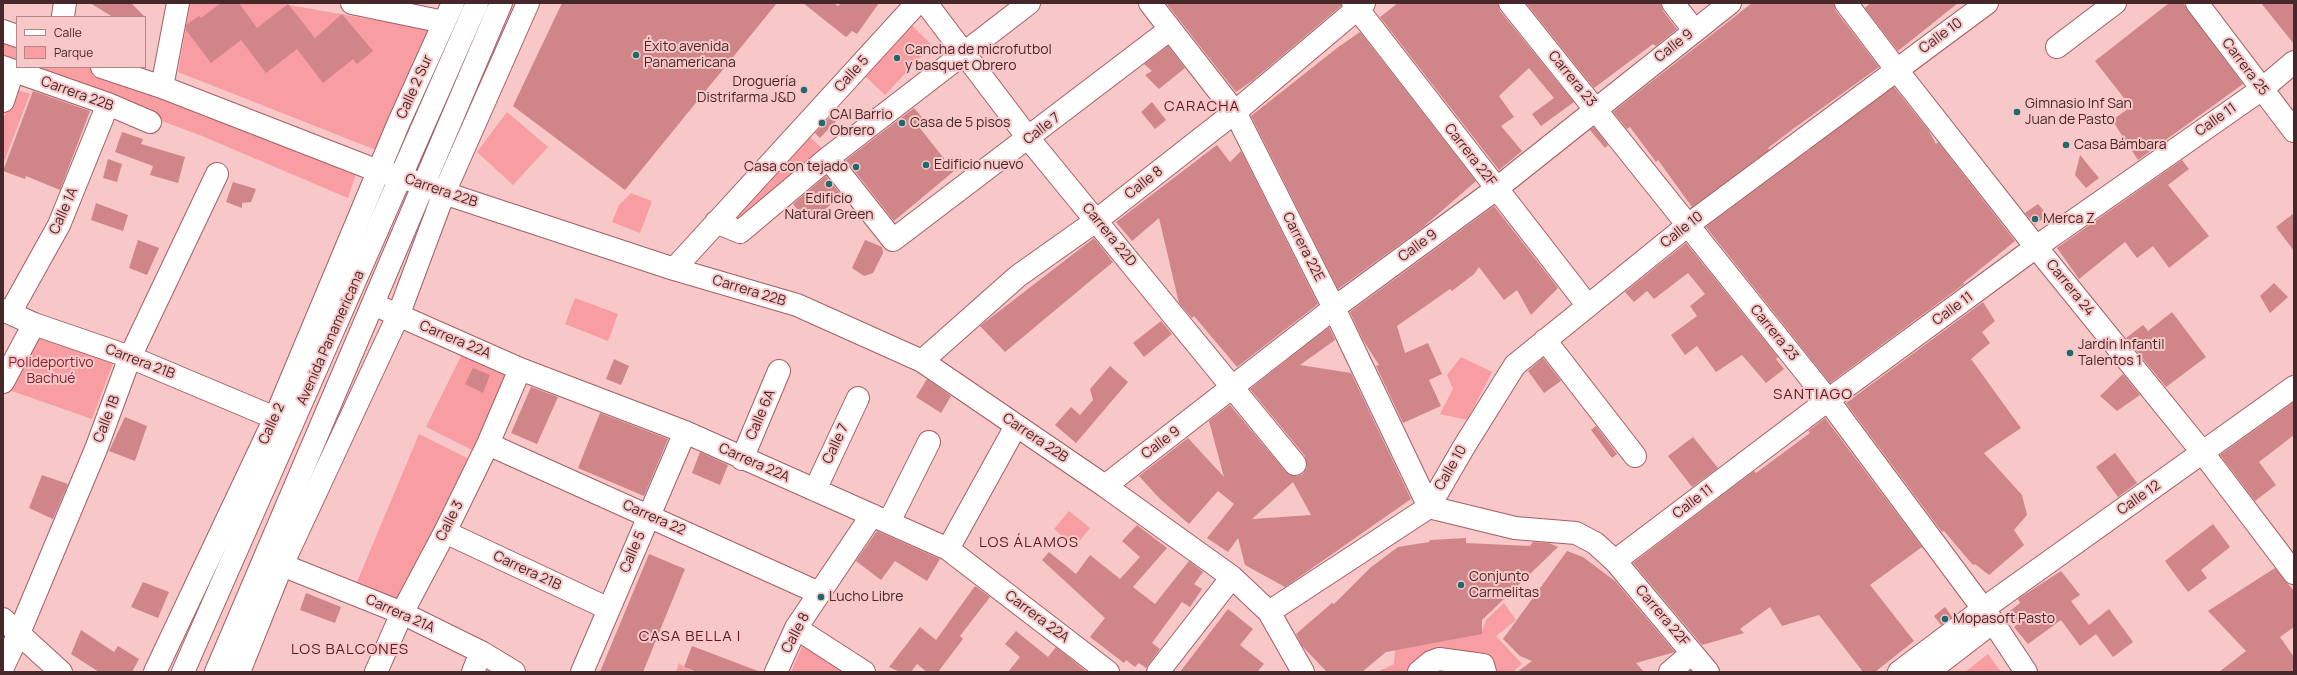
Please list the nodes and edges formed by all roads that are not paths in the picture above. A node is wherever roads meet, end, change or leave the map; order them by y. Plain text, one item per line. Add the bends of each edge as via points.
1 (178, 3) edge
2 (352, 3) edge
3 (478, 3) edge
4 (501, 3) edge
5 (528, 3) edge
6 (917, 3) edge
7 (926, 3) edge
8 (1029, 3) edge
9 (1150, 3) edge
10 (1510, 3) edge
11 (1673, 3) edge
12 (1730, 3) edge
13 (1846, 3) edge
14 (1987, 3) edge
15 (2115, 3) edge
16 (2197, 3) edge
17 (1358, 5) edge
18 (448, 13) edge
19 (1169, 30) junction
20 (1694, 30) junction
21 (3, 31) edge
22 (16, 36) edge
23 (2057, 46) dead end
24 (964, 52) junction
25 (2294, 62) edge
26 (105, 68) edge
27 (8, 69) edge
28 (1896, 70) junction
29 (162, 86) junction
30 (2262, 88) junction
31 (3, 101) edge
32 (108, 104) junction
33 (1595, 108) junction
34 (1235, 112) junction
35 (150, 122) dead end
36 (2294, 131) edge
37 (1029, 139) junction
38 (828, 158) junction
39 (378, 171) junction
40 (216, 174) dead end
41 (402, 177) junction
42 (423, 185) junction
43 (1496, 189) junction
44 (444, 194) junction
45 (1097, 220) junction
46 (716, 222) junction
47 (1688, 225) junction
48 (2036, 247) junction
49 (674, 269) junction
50 (373, 304) junction
51 (1588, 306) junction
52 (1334, 308) junction
53 (7, 311) edge
54 (398, 316) junction
55 (34, 324) junction
56 (1545, 340) junction
57 (130, 357) junction
58 (922, 361) junction
59 (520, 369) junction
60 (779, 371) dead end
61 (3, 382) edge
62 (2294, 386) edge
63 (1233, 388) junction
64 (858, 398) dead end
65 (1828, 400) junction
66 (275, 418) junction
67 (1016, 426) junction
68 (685, 432) junction
69 (929, 442) dead end
70 (488, 444) junction
71 (2203, 453) junction
72 (1635, 456) dead end
73 (742, 459) junction
74 (1295, 464) dead end
75 (1105, 486) junction
76 (815, 490) junction
77 (1430, 507) junction
78 (649, 516) junction
79 (880, 519) junction
80 (445, 532) junction
81 (948, 549) junction
82 (1615, 561) junction
83 (282, 566) junction
84 (2294, 573) edge
85 (1232, 577) junction
86 (819, 592) junction
87 (609, 609) junction
88 (1269, 612) junction
89 (402, 613) junction
90 (1988, 615) junction
91 (11, 626) edge
92 (796, 628) junction
93 (1692, 653) junction
94 (477, 662) edge
95 (3, 667) edge
96 (61, 672) edge
97 (155, 672) edge
98 (183, 672) edge
99 (216, 672) edge
100 (239, 672) edge
101 (376, 672) edge
102 (514, 672) edge
103 (582, 672) edge
104 (776, 672) edge
105 (864, 672) edge
106 (1108, 672) edge
107 (1158, 672) edge
108 (1303, 672) edge
109 (1419, 672) edge
110 (1485, 672) edge
111 (1670, 672) edge
112 (1708, 672) edge
113 (1899, 672) edge
114 (1928, 672) edge
115 (2026, 672) edge

1 - 29 street
2 - 18 street
3 - 41 street, Avenida Panamericana
4 - 42 street, Avenida Panamericana
5 - 44 street
6 - 46 street, Calle 5
7 - 24 street, Carrera 22D
8 - 24 street
9 - 19 street, Carrera 22E
10 - 33 street, Carrera 23
11 - 20 street
12 - 20 street, Calle 9
13 - 28 street, Carrera 24
14 - 28 street, Calle 10
15 - 23 street
16 - 30 street, Carrera 25
17 - 34 street, Calle 8
17 - 43 street, Carrera 22F
18 - 39 street, Calle 2 Sur
19 - 34 street, Carrera 22E
19 - 37 street, Calle 7
20 - 33 street, Calle 9
21 - 22 street
24 - 37 street, Carrera 22D
24 - 38 street
25 - 30 street, Calle 11
26 - 29 street, Carrera 22B
27 - 31 street
27 - 32 street, Carrera 22B
28 - 47 street, Calle 10
28 - 48 street, Carrera 24
29 - 39 street, Carrera 22B
30 - 36 street, Carrera 25
30 - 48 street, Calle 11
32 - 35 street, Carrera 22B
32 - 53 street, Calle 1A via 60,225
33 - 43 street, Calle 9
33 - 47 street, Carrera 23
34 - 45 street, Calle 8
34 - 52 street, Carrera 22E
37 - 38 street, Calle 7 via 893,240
37 - 45 street, Carrera 22D
38 - 46 street via 740,232
39 - 41 street, Carrera 22B
39 - 66 street, Calle 2
40 - 57 street, Calle 1B
41 - 42 street, Carrera 22B
41 - 98 street, Avenida Panamericana
42 - 44 street, Carrera 22B
42 - 50 street, Avenida Panamericana
43 - 51 street, Carrera 22F
43 - 52 street, Calle 9
44 - 49 street, Carrera 22B
44 - 54 street
45 - 58 street, Calle 8 via 1018,276
45 - 63 street, Carrera 22D
46 - 49 street, Calle 5
47 - 51 street, Calle 10
47 - 65 street, Carrera 23
48 - 65 street, Calle 11
48 - 71 street, Carrera 24
49 - 58 street, Carrera 22B via 797,305
50 - 54 street, Carrera 22A
50 - 99 street, Avenida Panamericana
51 - 56 street, Calle 10
52 - 63 street, Calle 9
52 - 77 street, Carrera 22E
53 - 55 street, Carrera 21B
54 - 59 street, Carrera 22A
54 - 83 street
55 - 57 street, Carrera 21B
55 - 61 street
56 - 72 street
56 - 77 street, Calle 10 via 1515,364
57 - 66 street, Carrera 21B
57 - 91 street, Calle 1B via 96,449
58 - 67 street, Carrera 22B
59 - 68 street, Carrera 22A
59 - 70 street, Calle 3
60 - 73 street, Calle 6A
62 - 71 street, Calle 12
63 - 74 street, Carrera 22D
63 - 75 street, Calle 9
64 - 76 street, Calle 7
65 - 82 street, Calle 11
65 - 90 street, Carrera 23
66 - 97 street, Calle 2
67 - 75 street, Carrera 22B
67 - 81 street
68 - 73 street, Carrera 22A
68 - 78 street, Calle 5
69 - 79 street, Calle 8
70 - 78 street, Carrera 22
70 - 80 street, Calle 3
71 - 84 street, Carrera 24
71 - 90 street, Calle 12
73 - 76 street, Carrera 22A
75 - 85 street, Carrera 22B
76 - 79 street, Carrera 22A
77 - 82 street, Calle 10 via 1515,528 1576,533 1595,544
77 - 88 street, Calle 10
78 - 86 street, Carrera 22
78 - 87 street, Calle 5
79 - 81 street, Carrera 22A
79 - 86 street, Calle 8
80 - 87 street, Carrera 21B
80 - 89 street, Calle 3
81 - 106 street, Carrera 22A
82 - 93 street, Carrera 22F
83 - 89 street, Carrera 21A
83 - 100 street
85 - 88 street, Carrera 22B
85 - 107 street
86 - 92 street, Calle 8
87 - 103 street, Calle 5
88 - 108 street, Carrera 22B
89 - 94 street, Carrera 21A
89 - 101 street, Calle 3
90 - 113 street
90 - 114 street
90 - 115 street, Carrera 23
91 - 95 street, Calle 1B
91 - 96 street
92 - 104 street, Calle 8
92 - 105 street
93 - 111 street
93 - 112 street, Carrera 22F
94 - 102 street, Carrera 21A
109 - 110 street via 1439,659 1483,664

